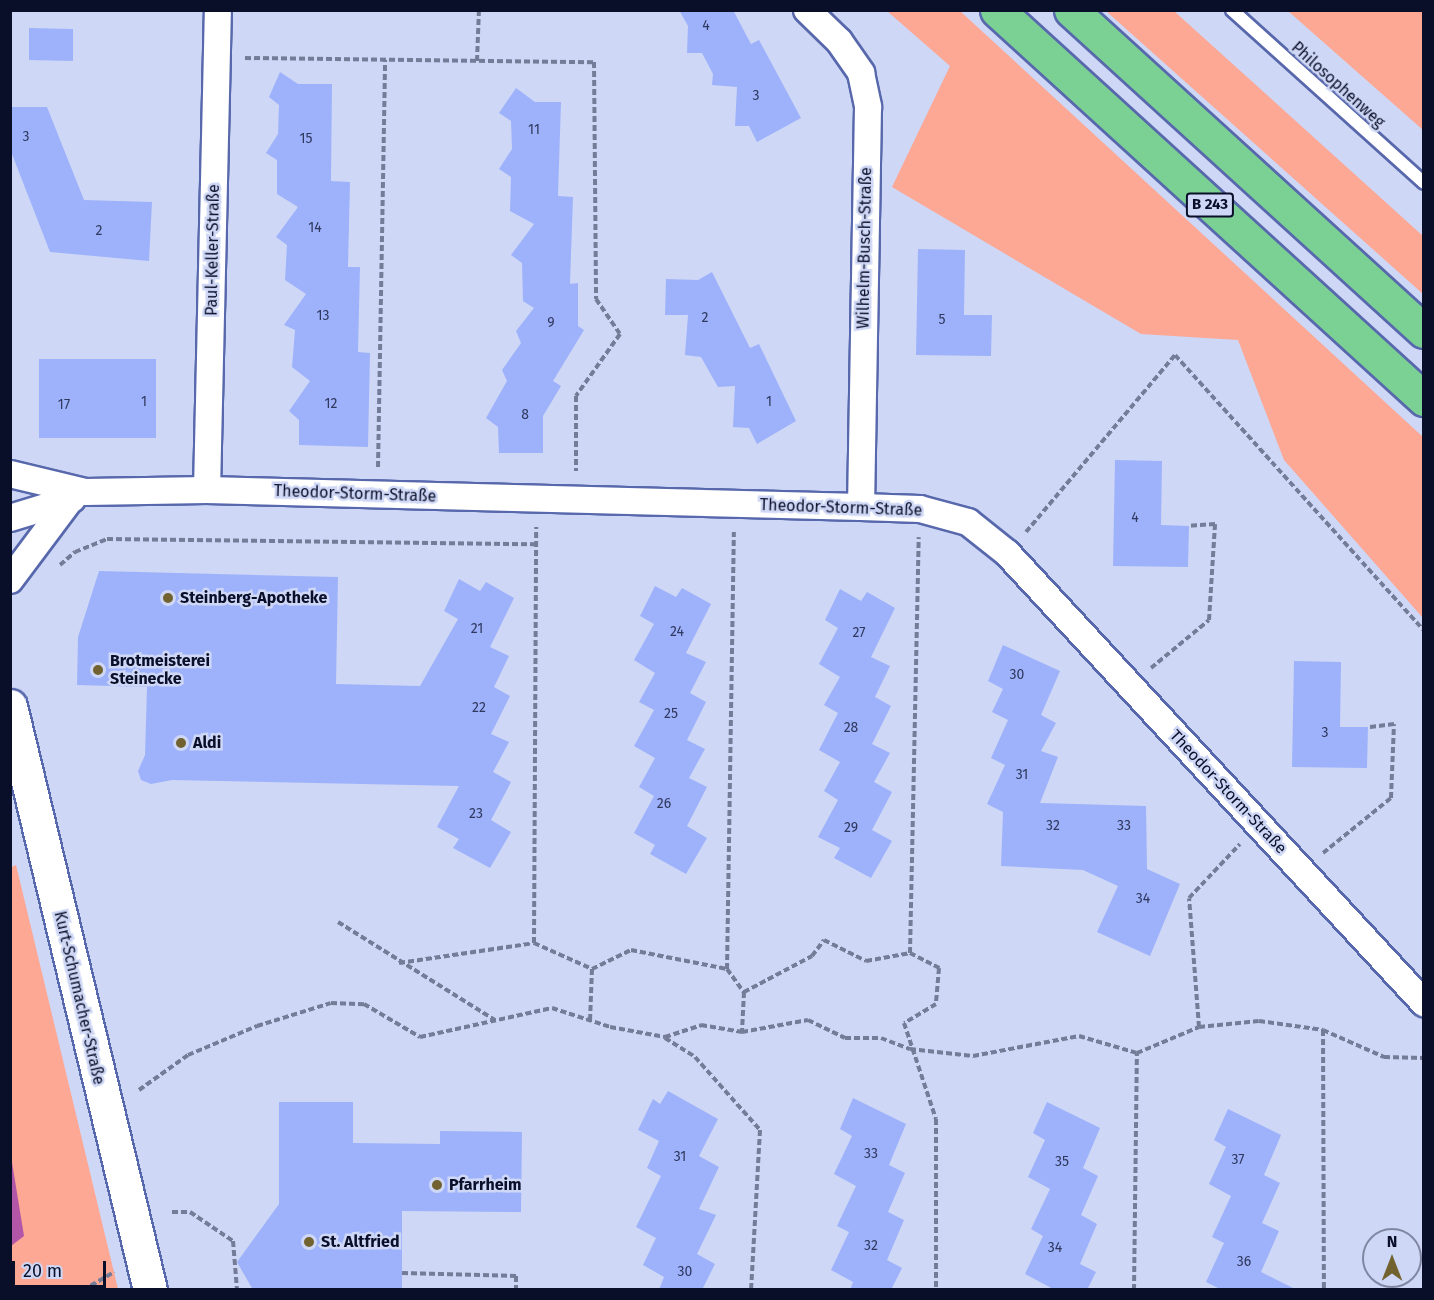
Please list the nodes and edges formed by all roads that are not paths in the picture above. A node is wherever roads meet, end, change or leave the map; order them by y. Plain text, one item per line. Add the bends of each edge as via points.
1 (218, 10) edge
2 (807, 10) edge
3 (997, 10) edge
4 (1071, 10) edge
5 (1232, 10) edge
6 (1424, 183) edge
7 (1424, 331) edge
8 (1424, 399) edge
9 (10, 474) edge
10 (207, 490) junction
11 (77, 496) junction
12 (861, 507) junction
13 (10, 518) edge
14 (10, 580) edge
15 (10, 706) edge
16 (1424, 1003) edge
17 (150, 1290) edge

1 - 10 street, Paul-Keller-Straße
2 - 12 street, Wilhelm-Busch-Straße via 839,41 861,73 868,107
3 - 8 highway, B 243
4 - 7 highway, B 243
5 - 6 lane, Philosophenweg
9 - 11 street, Theodor-Storm-Straße
10 - 11 street, Theodor-Storm-Straße
10 - 12 street, Theodor-Storm-Straße
11 - 13 street, Theodor-Storm-Straße
11 - 14 street
12 - 16 street, Theodor-Storm-Straße via 920,509 968,522 1007,553
15 - 17 main road, Kurt-Schumacher-Straße

